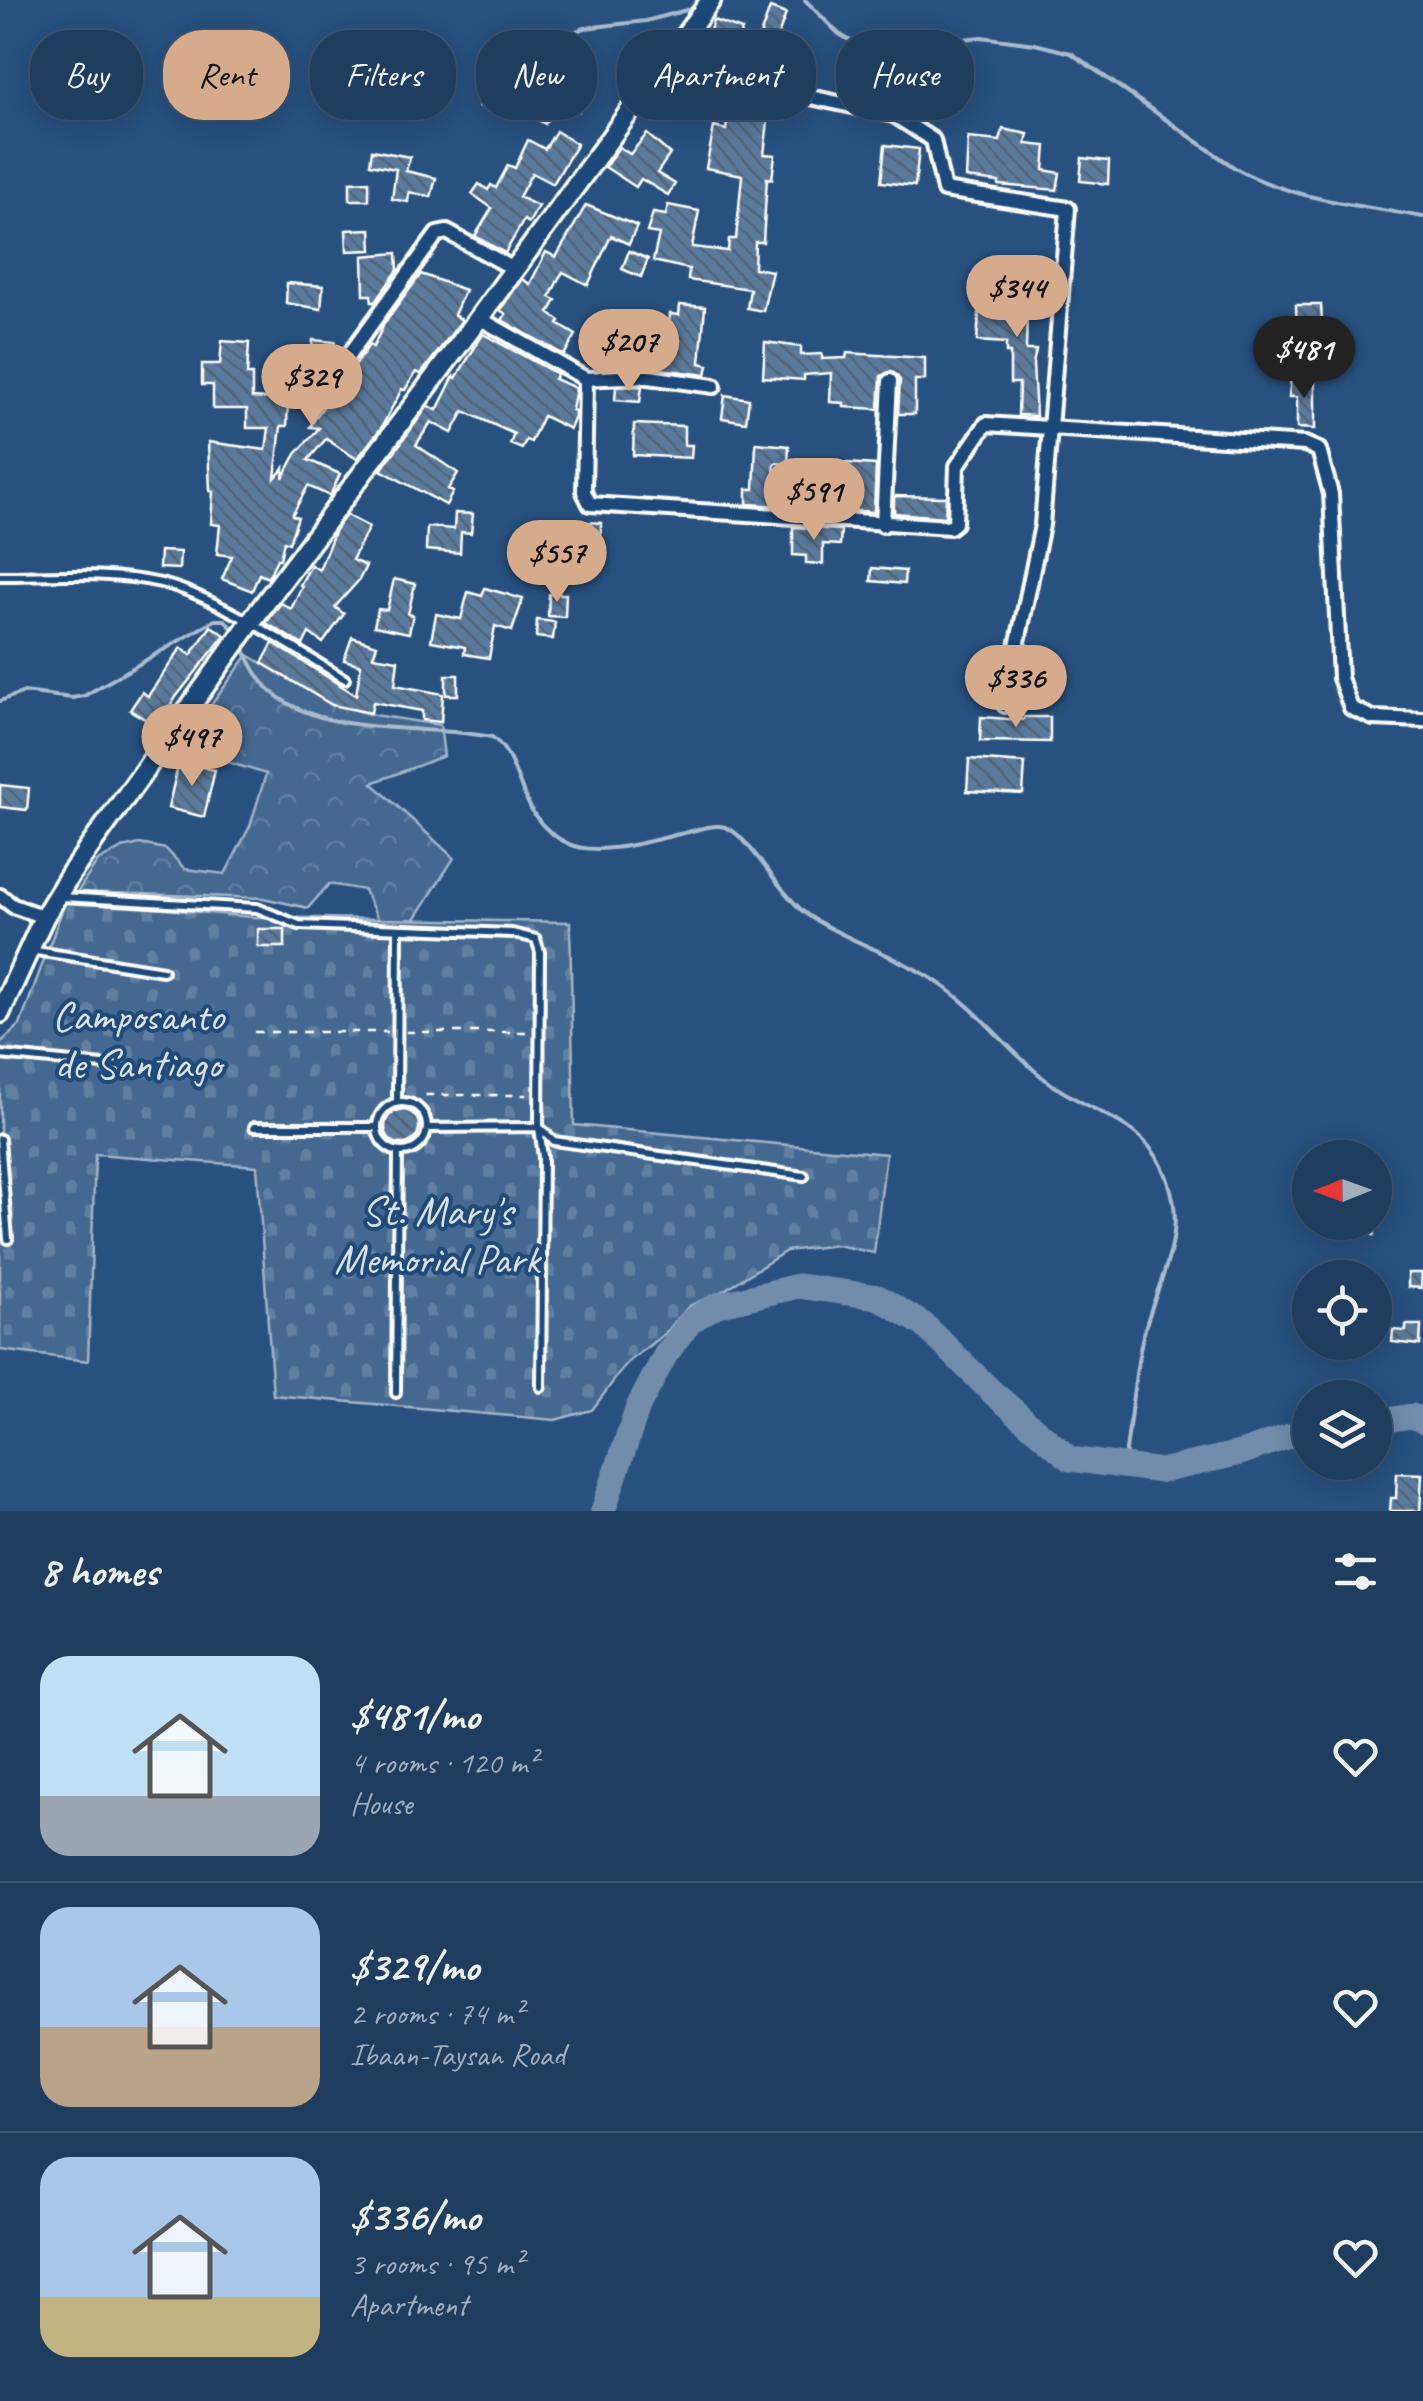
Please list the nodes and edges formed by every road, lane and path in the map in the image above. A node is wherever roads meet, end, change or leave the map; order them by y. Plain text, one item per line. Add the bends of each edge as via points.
1 (711, 0) edge
2 (690, 30) edge
3 (816, 98) edge
4 (624, 120) edge
5 (514, 269) junction
6 (480, 318) junction
7 (586, 378) junction
8 (890, 381) dead end
9 (714, 386) dead end
10 (318, 399) dead end
11 (1053, 428) junction
12 (883, 525) junction
13 (0, 576) edge
14 (250, 622) junction
15 (345, 679) dead end
16 (1005, 705) dead end
17 (1423, 720) edge
18 (0, 896) edge
19 (56, 896) junction
20 (44, 916) junction
21 (398, 930) junction
22 (29, 950) junction
23 (163, 971) dead end
24 (0, 1013) edge
25 (0, 1056) edge
26 (124, 1067) dead end
27 (539, 1095) junction
28 (398, 1102) junction
29 (416, 1106) junction
30 (254, 1126) dead end
31 (376, 1127) junction
32 (539, 1127) junction
33 (426, 1128) junction
34 (0, 1139) edge
35 (398, 1152) junction
36 (804, 1176) dead end
37 (8, 1239) dead end
38 (541, 1386) dead end
39 (396, 1393) dead end

1 - 2 main road
3 - 11 street via 894,115 933,140 944,190 1068,209
4 - 5 main road
5 - 6 main road
5 - 10 street via 441,231
6 - 7 street
6 - 14 main road
7 - 9 street via 641,376
7 - 12 street via 584,492 590,504
8 - 12 street
11 - 12 street via 986,424 956,466 954,526
11 - 16 street via 1042,525
11 - 17 street via 1318,450 1331,494 1340,678 1351,708 1373,718
13 - 14 lane via 164,583
14 - 15 lane
14 - 19 main road
18 - 20 street
19 - 20 main road
19 - 21 lane via 258,908 299,926
20 - 22 main road
21 - 27 lane via 536,939
21 - 28 lane
22 - 23 lane
22 - 24 main road
25 - 26 lane
27 - 29 path via 422,1095
27 - 32 lane
28 - 29 lane
28 - 31 lane via 387,1106
29 - 33 lane
30 - 31 lane
31 - 35 lane
32 - 33 lane
32 - 36 lane via 554,1141
32 - 38 lane
33 - 35 lane via 412,1150
34 - 37 lane
35 - 39 lane

